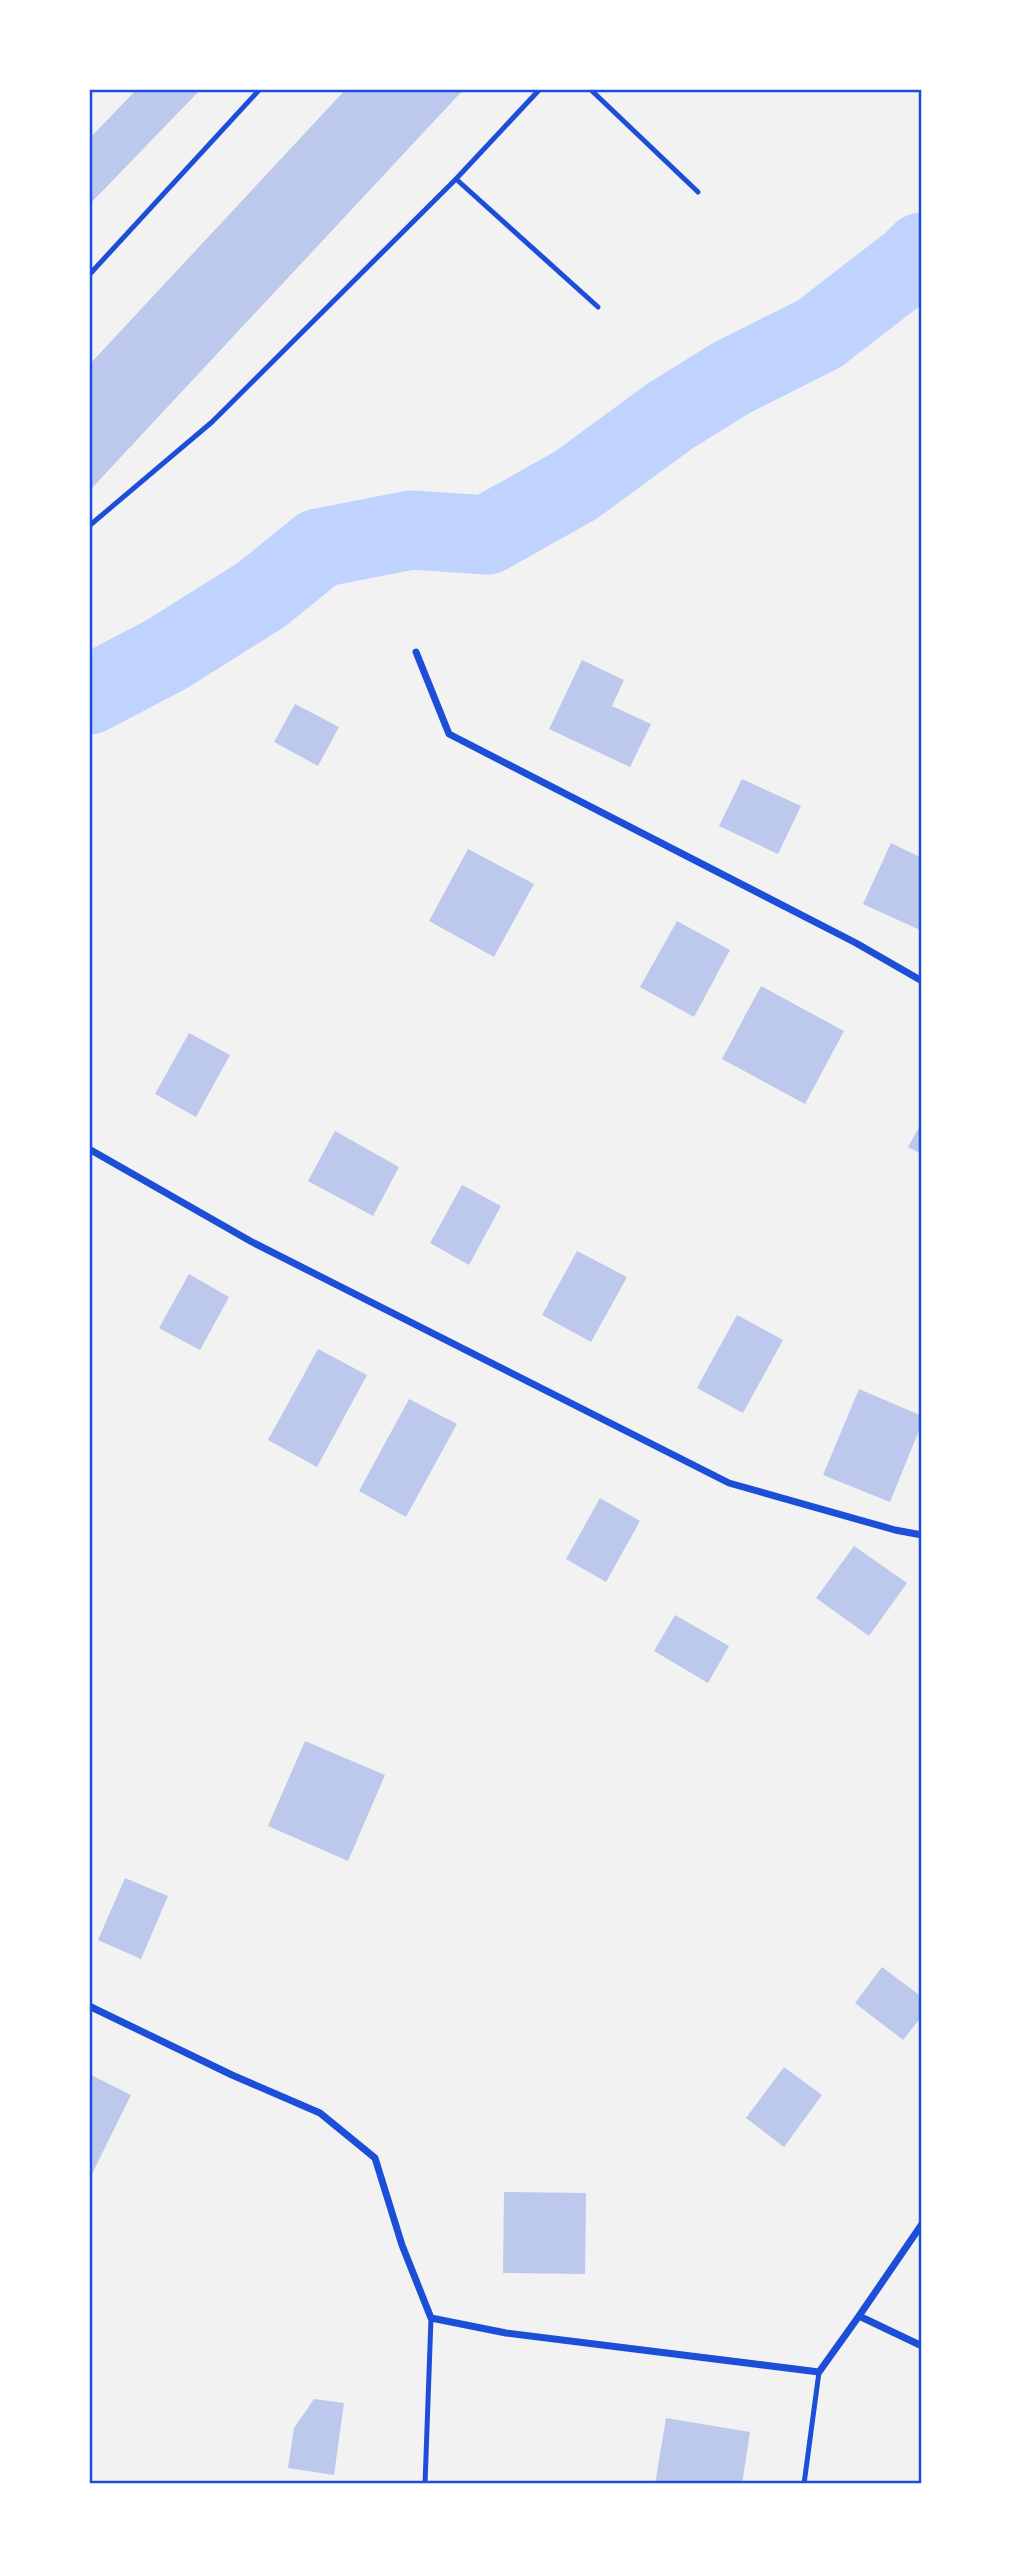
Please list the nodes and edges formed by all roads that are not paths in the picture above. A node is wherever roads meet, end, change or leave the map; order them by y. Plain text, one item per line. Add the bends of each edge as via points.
1 (260, 89) edge
2 (540, 89) edge
3 (590, 89) edge
4 (456, 178) junction
5 (698, 192) dead end
6 (89, 275) edge
7 (598, 307) dead end
8 (89, 526) edge
9 (416, 652) dead end
10 (922, 981) edge
11 (89, 1149) edge
12 (922, 1535) edge
13 (89, 2006) edge
14 (922, 2224) edge
15 (859, 2316) junction
16 (431, 2318) junction
17 (922, 2346) edge
18 (819, 2372) junction
19 (425, 2484) edge
20 (804, 2484) edge

1 - 6 lane
2 - 4 lane
3 - 5 lane
4 - 7 lane
4 - 8 lane via 212,422
9 - 10 street via 449,734
11 - 12 street via 252,1242 729,1483
13 - 16 street via 320,2113 375,2158
14 - 15 street
15 - 17 street
15 - 18 street
16 - 18 street via 506,2333
16 - 19 lane
18 - 20 lane

